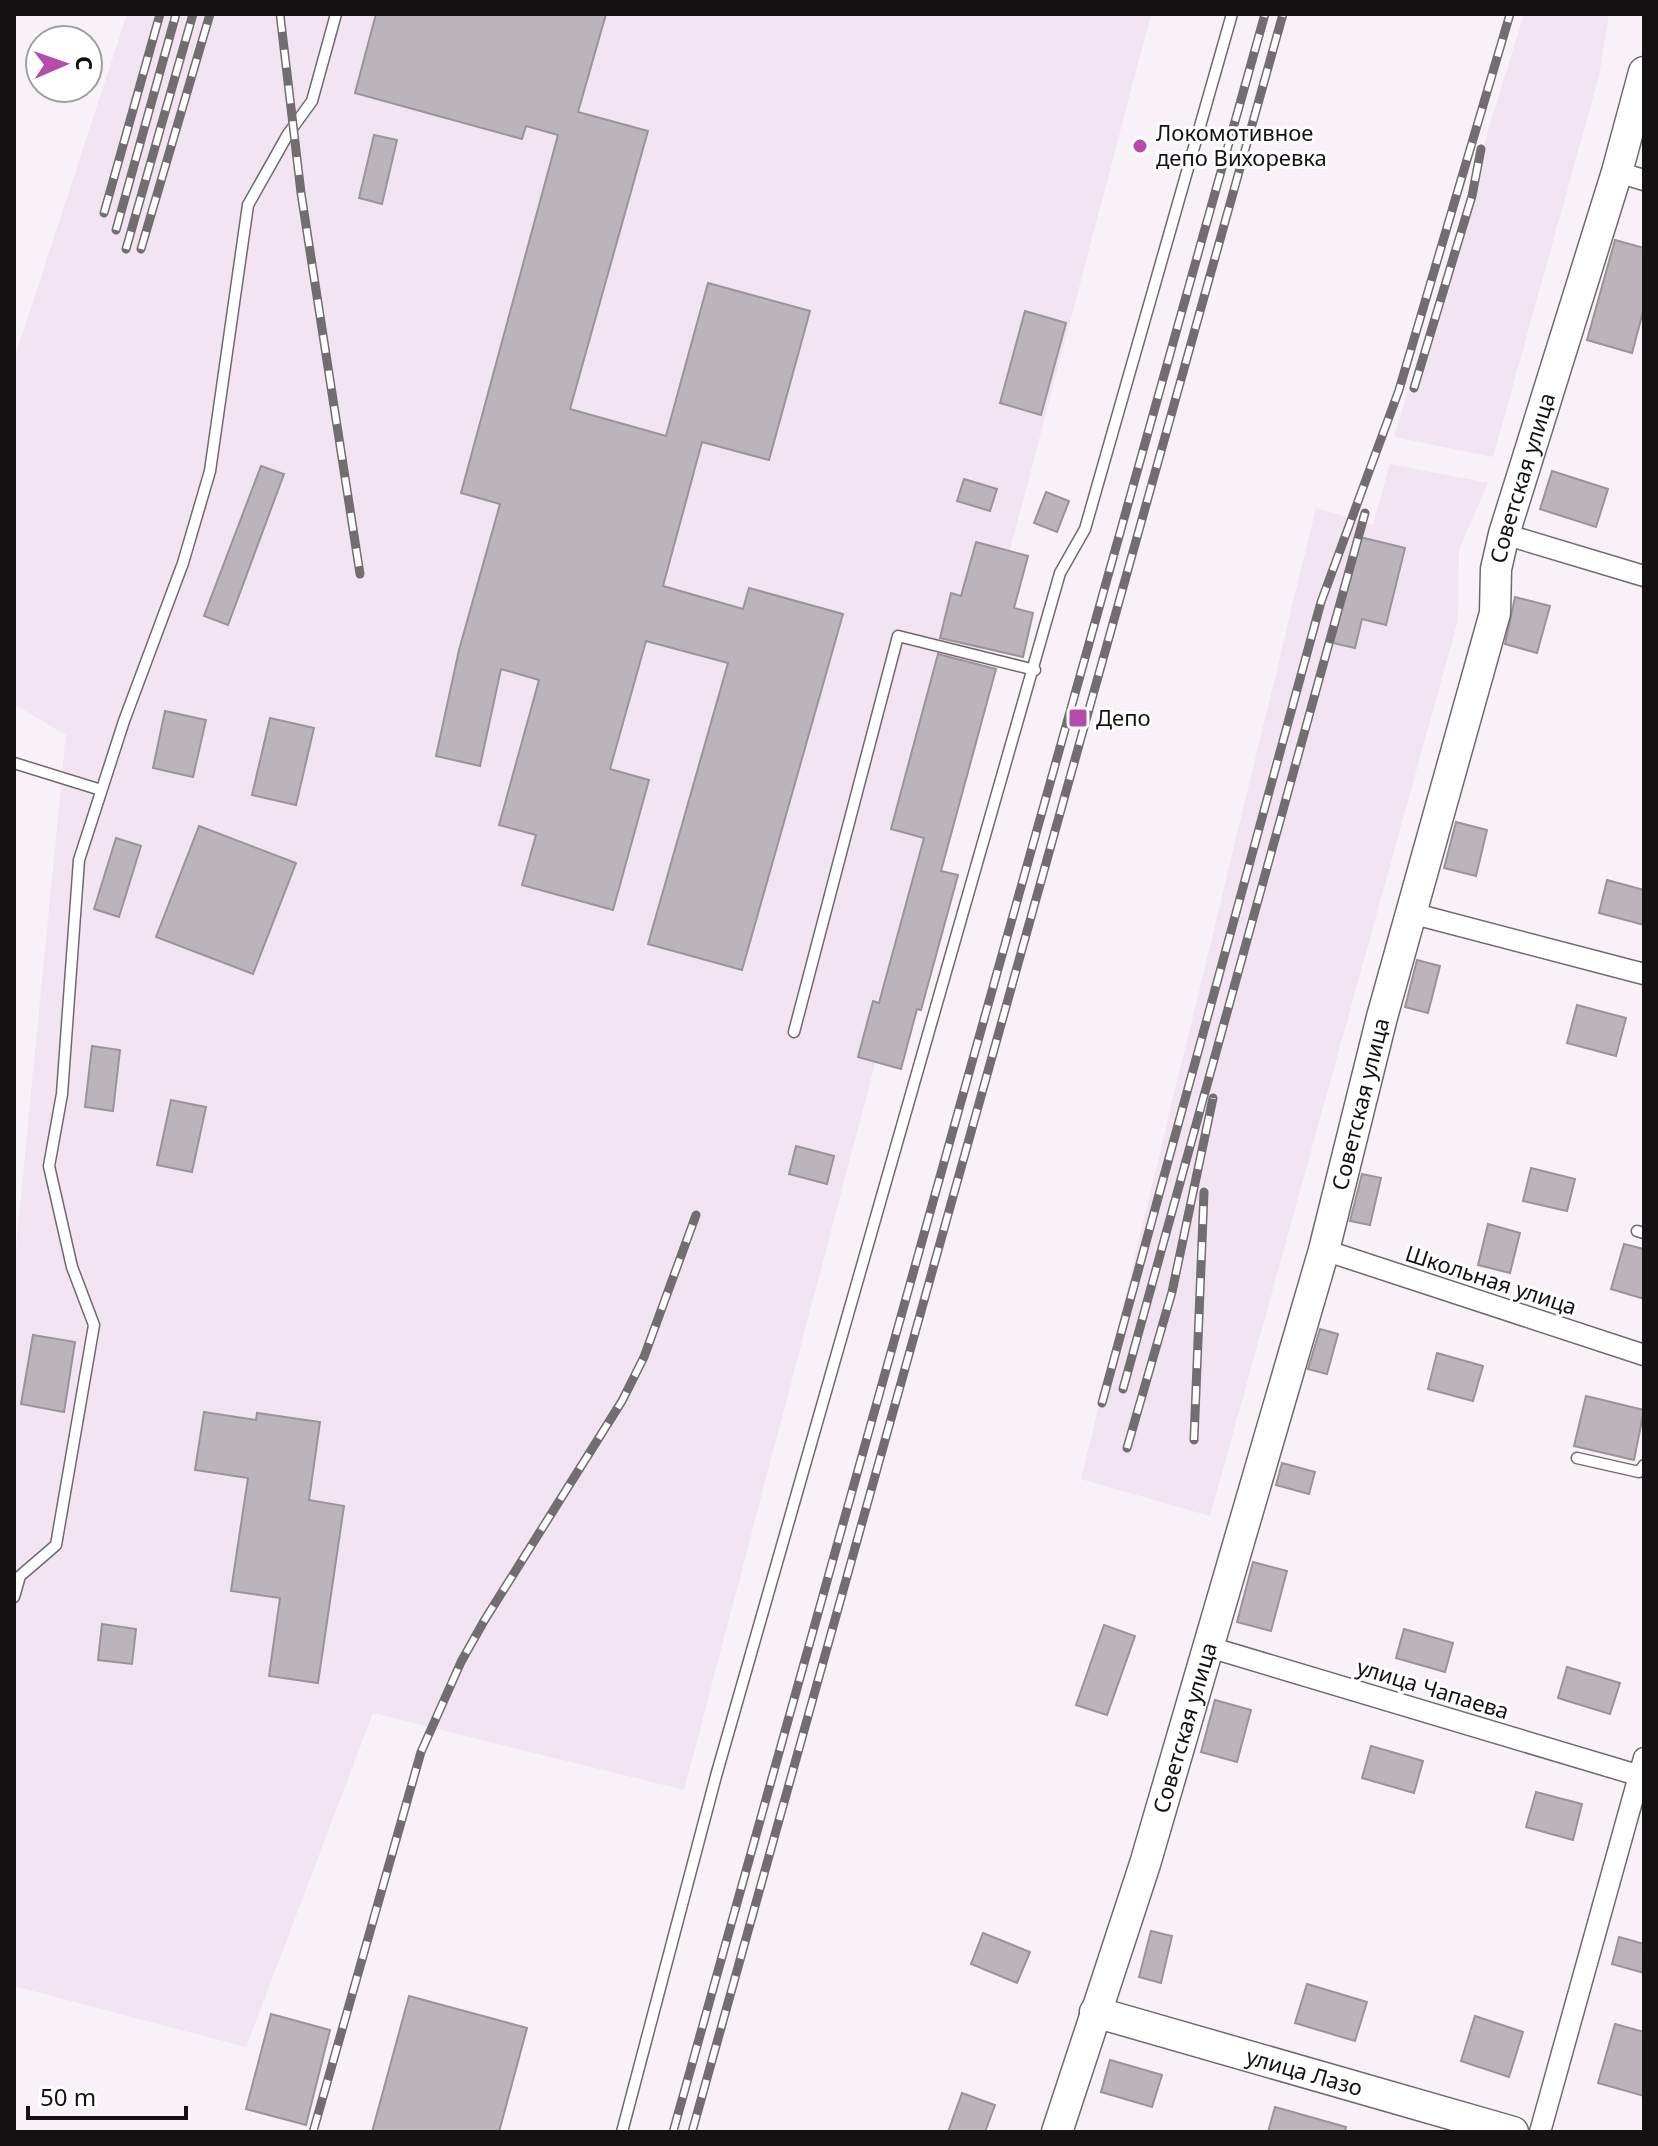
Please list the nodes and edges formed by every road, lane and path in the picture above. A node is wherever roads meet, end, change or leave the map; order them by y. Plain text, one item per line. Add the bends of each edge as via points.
1 (336, 14) edge
2 (1232, 14) edge
3 (1644, 72) edge
4 (1630, 176) edge
5 (1504, 534) junction
6 (1644, 576) edge
7 (1035, 670) junction
8 (14, 763) edge
9 (101, 790) junction
10 (1411, 913) junction
11 (1644, 974) edge
12 (794, 1032) dead end
13 (1324, 1250) junction
14 (1644, 1355) edge
15 (1577, 1458) dead end
16 (1644, 1465) edge
17 (14, 1597) edge
18 (1209, 1647) junction
19 (1642, 1770) edge
20 (1095, 2012) junction
21 (622, 2132) edge
22 (1057, 2132) edge
23 (1513, 2132) edge
24 (1540, 2132) edge

1 - 9 lane via 312,101 248,205 210,471 183,563
2 - 7 lane via 1085,529 1060,573
3 - 4 street, Советская улица
4 - 5 street, Советская улица
5 - 6 street
5 - 10 street, Советская улица via 1495,613
7 - 12 lane via 898,636
7 - 21 lane via 716,1776
8 - 9 lane
9 - 17 lane via 79,860 62,1094 49,1166 72,1267 94,1325 56,1545 20,1576
10 - 11 street
10 - 13 street, Советская улица
13 - 14 street, Школьная улица
13 - 18 street, Советская улица
15 - 16 lane via 1639,1472
18 - 19 street, улица Чапаева
18 - 20 street, Советская улица
19 - 24 street
20 - 22 street, Советская улица
20 - 23 street, улица Лазо

